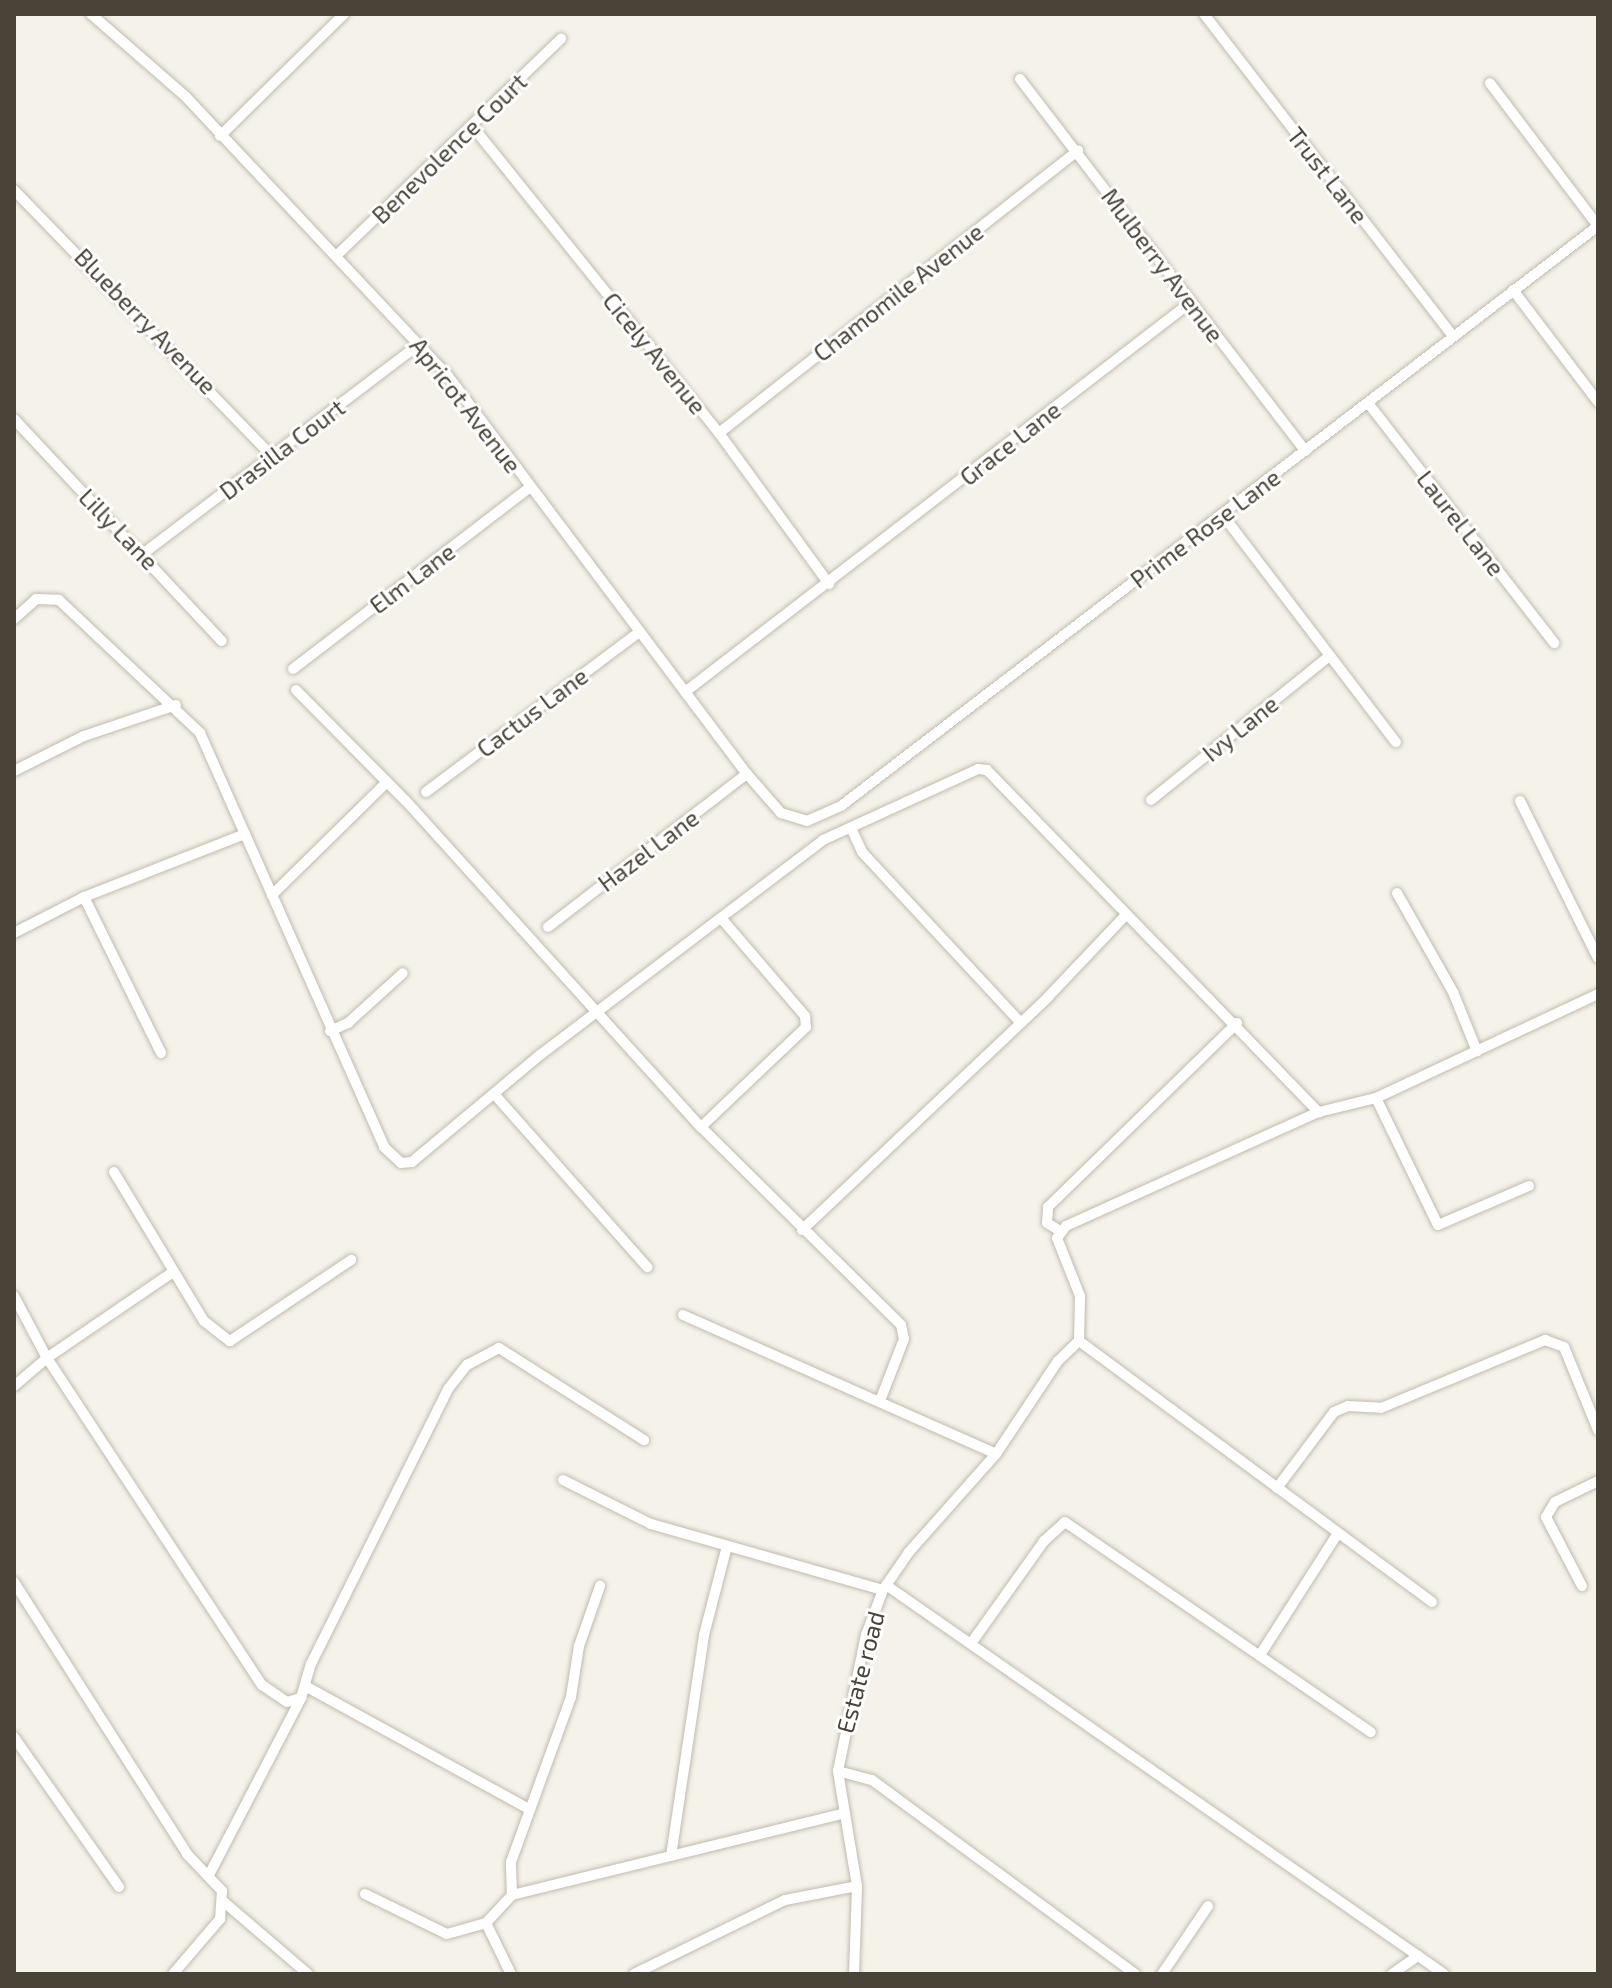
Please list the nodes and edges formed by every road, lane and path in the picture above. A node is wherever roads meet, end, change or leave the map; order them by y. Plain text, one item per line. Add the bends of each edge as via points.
1 (91, 14) edge
2 (344, 14) edge
3 (1204, 14) edge
4 (561, 39) dead end
5 (1020, 79) dead end
6 (1490, 83) dead end
7 (473, 127) junction
8 (220, 136) junction
9 (1078, 151) junction
10 (14, 190) edge
11 (1598, 226) edge
12 (336, 256) junction
13 (1513, 290) junction
14 (1191, 302) junction
15 (1453, 336) junction
16 (419, 344) junction
17 (1598, 402) edge
18 (1368, 403) junction
19 (14, 419) edge
20 (719, 433) junction
21 (1305, 451) junction
22 (273, 457) junction
23 (530, 487) junction
24 (1222, 514) junction
25 (144, 553) junction
26 (829, 584) junction
27 (14, 619) edge
28 (638, 633) junction
29 (222, 641) dead end
30 (1554, 643) dead end
31 (1328, 657) junction
32 (293, 669) dead end
33 (296, 690) dead end
34 (685, 692) junction
35 (176, 705) junction
36 (1396, 742) dead end
37 (14, 771) edge
38 (747, 774) junction
39 (387, 782) junction
40 (426, 792) dead end
41 (1151, 800) dead end
42 (1520, 801) dead end
43 (807, 821) joint
44 (851, 828) junction
45 (245, 834) junction
46 (1397, 893) dead end
47 (272, 895) junction
48 (84, 897) junction
49 (1125, 916) junction
50 (722, 919) junction
51 (548, 927) dead end
52 (14, 933) edge
53 (1598, 958) edge
54 (403, 973) dead end
55 (1598, 994) edge
56 (596, 1013) junction
57 (1020, 1022) junction
58 (1237, 1023) junction
59 (330, 1031) junction
60 (1477, 1051) junction
61 (161, 1053) dead end
62 (495, 1095) junction
63 (1376, 1098) junction
64 (1319, 1112) junction
65 (701, 1127) junction
66 (114, 1172) dead end
67 (1529, 1186) dead end
68 (802, 1230) junction
69 (1060, 1231) junction
70 (351, 1260) dead end
71 (647, 1267) dead end
72 (173, 1272) junction
73 (14, 1296) edge
74 (683, 1315) dead end
75 (1079, 1341) junction
76 (47, 1358) junction
77 (14, 1386) edge
78 (880, 1401) junction
79 (1598, 1430) edge
80 (644, 1440) dead end
81 (996, 1454) junction
82 (563, 1480) dead end
83 (1598, 1481) edge
84 (1277, 1488) junction
85 (1338, 1533) junction
86 (727, 1546) junction
87 (14, 1582) edge
88 (600, 1586) dead end
89 (1582, 1586) dead end
90 (884, 1587) junction
91 (1432, 1602) dead end
92 (972, 1642) junction
93 (1260, 1655) junction
94 (307, 1687) junction
95 (301, 1698) junction
96 (1371, 1732) dead end
97 (14, 1737) edge
98 (838, 1771) junction
99 (529, 1809) junction
100 (845, 1813) junction
101 (671, 1856) junction
102 (209, 1875) junction
103 (857, 1886) junction
104 (119, 1887) dead end
105 (365, 1894) dead end
106 (512, 1895) junction
107 (224, 1902) junction
108 (1208, 1906) dead end
109 (486, 1923) junction
110 (1418, 1956) junction
111 (173, 1974) edge
112 (308, 1974) edge
113 (511, 1974) edge
114 (634, 1974) edge
115 (854, 1974) edge
116 (1135, 1974) edge
117 (1162, 1974) edge
118 (1392, 1974) edge
119 (1444, 1974) edge

1 - 8 street, Apricot Avenue
2 - 8 street
3 - 15 street, Trust Lane
4 - 7 street, Benevolence Court
5 - 9 street, Mulberry Avenue
6 - 11 street
7 - 12 street, Benevolence Court
7 - 20 street, Cicely Avenue
8 - 12 street, Apricot Avenue
9 - 14 street, Mulberry Avenue
9 - 20 street, Chamomile Avenue
10 - 22 street, Blueberry Avenue
11 - 13 street, Prime Rose Lane
12 - 16 street, Apricot Avenue
13 - 15 street, Prime Rose Lane
13 - 17 street
14 - 21 street, Mulberry Avenue
14 - 26 street, Grace Lane
15 - 18 street, Prime Rose Lane
16 - 22 street, Drasilla Court
16 - 23 street, Apricot Avenue
18 - 21 street, Prime Rose Lane
18 - 30 street, Laurel Lane
19 - 25 street, Lilly Lane
20 - 26 street, Cicely Avenue
21 - 24 street, Prime Rose Lane
22 - 25 street, Drasilla Court
23 - 28 street, Apricot Avenue
23 - 32 street, Elm Lane
24 - 31 street
24 - 43 street, Prime Rose Lane via 841,806
25 - 29 street, Lilly Lane
26 - 34 street, Grace Lane
27 - 35 street via 36,599 59,600
28 - 34 street, Apricot Avenue
28 - 40 street, Cactus Lane
31 - 36 street
31 - 41 street, Ivy Lane
33 - 39 street
34 - 38 street, Apricot Avenue
35 - 37 street via 84,736
35 - 45 street via 200,733
38 - 43 street, Apricot Avenue via 781,813
38 - 51 street, Hazel Lane
39 - 47 street
39 - 56 street
42 - 53 street
44 - 49 street via 987,770
44 - 50 street via 823,840
44 - 57 street via 871,862
45 - 47 street
45 - 48 street
46 - 60 street via 1453,992
47 - 59 street
48 - 52 street
48 - 61 street
49 - 57 street
49 - 58 street
50 - 56 street
50 - 65 street via 805,1016 806,1027
54 - 59 street via 348,1023
55 - 60 street
56 - 62 street
56 - 65 street
57 - 68 street
58 - 64 street
58 - 69 street via 1048,1207 1047,1223
59 - 62 street via 384,1147 401,1163 412,1162
60 - 63 street
62 - 71 street
63 - 64 street
63 - 67 street via 1438,1225
64 - 69 street
65 - 68 street
66 - 72 street
68 - 78 street via 901,1325 904,1339
69 - 75 street via 1057,1238 1080,1296
70 - 72 street via 230,1341 204,1321
72 - 76 street
73 - 76 street
74 - 78 street
75 - 81 street, Estate road via 1058,1361
75 - 84 street
76 - 77 street
76 - 95 street via 262,1685 287,1702
78 - 81 street
79 - 84 street via 1564,1347 1545,1340 1381,1408 1348,1406 1334,1412
80 - 94 street via 499,1348 467,1365 448,1389 311,1664
81 - 90 street, Estate road
82 - 86 street via 651,1524
83 - 89 street via 1555,1502 1546,1517
84 - 85 street
85 - 91 street
85 - 93 street
86 - 90 street
86 - 101 street via 704,1635
87 - 102 street via 187,1854
88 - 99 street via 579,1646 571,1697
90 - 92 street
90 - 98 street, Estate road via 850,1689
92 - 93 street via 1044,1541 1065,1522
92 - 110 street
93 - 96 street
94 - 95 street
94 - 99 street
95 - 102 street
97 - 104 street
98 - 100 street, Estate road
98 - 116 street via 872,1780
99 - 106 street via 508,1877
100 - 101 street
100 - 103 street, Estate road
101 - 106 street
102 - 107 street
103 - 114 street via 785,1900
103 - 115 street, Estate road
105 - 109 street via 434,1932
106 - 109 street
107 - 111 street via 220,1919
107 - 112 street
108 - 117 street
109 - 113 street
110 - 118 street
110 - 119 street

